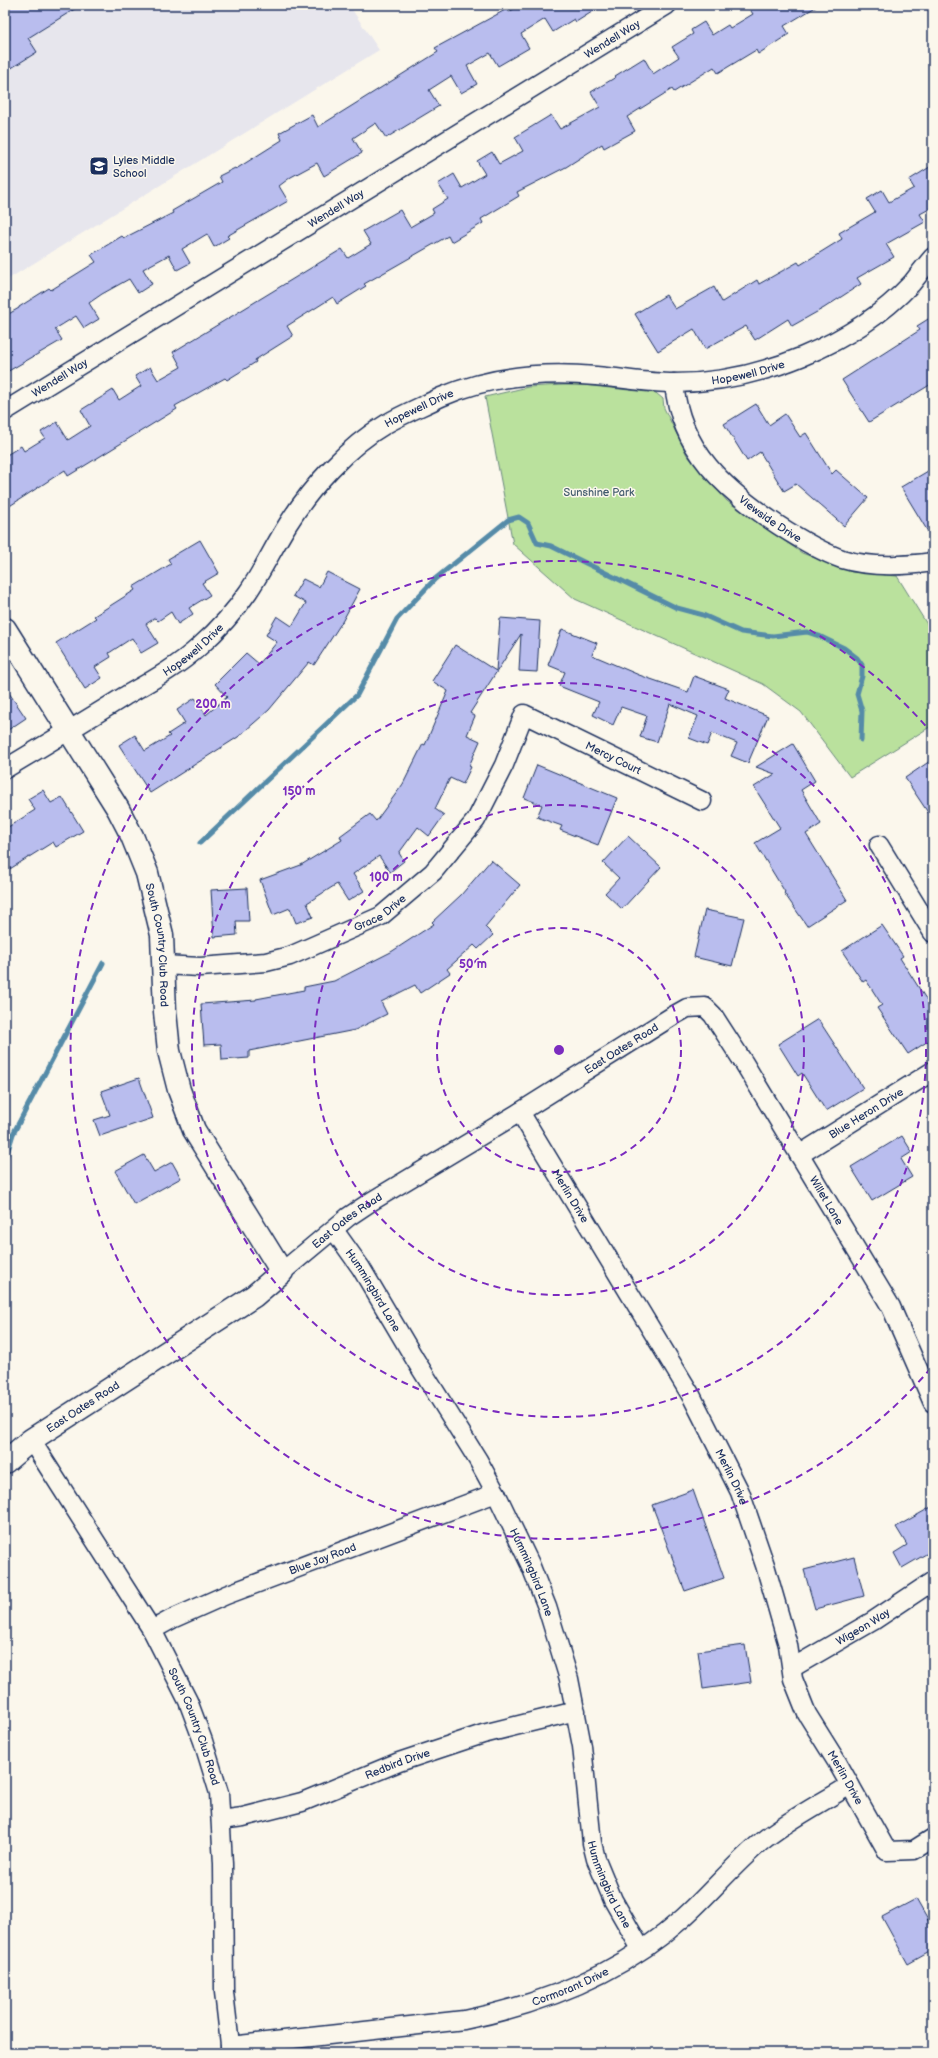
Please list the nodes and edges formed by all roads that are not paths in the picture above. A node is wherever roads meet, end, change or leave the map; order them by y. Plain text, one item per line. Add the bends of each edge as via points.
1 (667, 5) edge
2 (933, 256) edge
3 (674, 383) junction
4 (5, 411) edge
5 (933, 562) edge
6 (5, 629) edge
7 (524, 714) joint
8 (69, 731) junction
9 (5, 769) edge
10 (702, 801) dead end
11 (879, 845) dead end
12 (933, 933) edge
13 (163, 965) junction
14 (705, 1007) joint
15 (933, 1071) edge
16 (520, 1112) junction
17 (799, 1155) junction
18 (334, 1230) junction
19 (282, 1272) junction
20 (933, 1403) edge
21 (31, 1440) junction
22 (5, 1462) edge
23 (496, 1493) junction
24 (933, 1581) edge
25 (152, 1630) junction
26 (792, 1668) junction
27 (576, 1711) junction
28 (850, 1785) junction
29 (220, 1820) junction
30 (933, 1838) edge
31 (641, 1949) junction
32 (231, 2050) edge

1 - 4 street, Wendell Way
2 - 3 street, Hopewell Drive via 911,283 879,312 838,339 808,354 753,372
3 - 5 street, Viewside Drive via 675,402 680,417 698,453 725,485 764,516 821,551 843,559 884,565
3 - 8 street, Hopewell Drive via 570,374 545,373 521,376 485,383 445,396 384,425 360,443 319,482 290,521 248,592 200,646 171,669
6 - 8 street, South Country Club Road
7 - 10 street, Mercy Court
7 - 13 street, Grace Drive via 504,766 476,820 433,872 381,916 290,956 266,962 200,967
8 - 9 street, Hopewell Drive
8 - 13 street, South Country Club Road via 118,809 147,873 162,935
11 - 12 street
13 - 19 street, South Country Club Road via 169,1051 179,1090 194,1130
14 - 16 street, East Oates Road via 687,1008 671,1017
14 - 17 street, Willet Lane via 728,1036
15 - 17 street, Blue Heron Drive
16 - 18 street, East Oates Road via 372,1201
16 - 26 street, Merlin Drive via 692,1398 740,1492 765,1565
17 - 20 street, Willet Lane via 891,1307
18 - 19 street, East Oates Road
18 - 23 street, Hummingbird Lane via 361,1268
19 - 21 street, East Oates Road via 254,1296
21 - 22 street, East Oates Road
21 - 25 street, South Country Club Road
23 - 25 street, Blue Jay Road via 226,1594
23 - 27 street, Hummingbird Lane via 530,1564 547,1607
24 - 26 street, Wigeon Way via 873,1621
25 - 29 street, South Country Club Road via 188,1700 203,1741 219,1793
26 - 28 street, Merlin Drive via 793,1679 807,1714
27 - 29 street, Redbird Drive via 469,1738 399,1762 302,1802 243,1817
27 - 31 street, Hummingbird Lane via 596,1860 613,1900
28 - 30 street, Merlin Drive via 887,1851 914,1850
28 - 31 street, Cormorant Drive via 762,1841 682,1919
29 - 32 street, South Country Club Road via 224,1992
31 - 32 street, Cormorant Drive via 608,1970 572,1988 501,2012 464,2020

